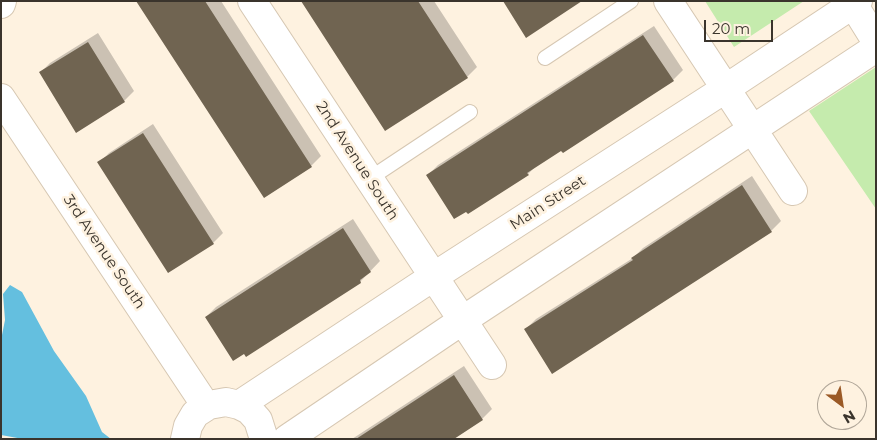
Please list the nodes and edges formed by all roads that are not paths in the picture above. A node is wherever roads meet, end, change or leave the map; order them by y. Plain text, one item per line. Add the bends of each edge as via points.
1 (252, 1) edge
2 (631, 1) edge
3 (668, 1) edge
4 (856, 3) edge
5 (876, 41) edge
6 (876, 48) edge
7 (545, 58) dead end
8 (725, 89) junction
9 (1, 98) edge
10 (470, 112) dead end
11 (753, 129) junction
12 (369, 179) junction
13 (793, 191) dead end
14 (433, 277) junction
15 (462, 320) junction
16 (492, 365) dead end
17 (239, 405) junction
18 (206, 406) junction
19 (185, 439) edge
20 (264, 439) edge
21 (287, 439) edge

1 - 12 street, 2nd Avenue South
2 - 7 lane
3 - 8 street
4 - 5 street
4 - 8 street, Main Street
6 - 11 street
8 - 11 street
8 - 14 street, Main Street
9 - 18 street, 3rd Avenue South
10 - 12 lane
11 - 13 street
11 - 15 street
12 - 14 street, 2nd Avenue South
14 - 15 street, 2nd Avenue South
14 - 17 street, Main Street
15 - 16 street, 2nd Avenue South
15 - 21 street
17 - 18 street via 226,402
17 - 20 street via 258,420
18 - 19 street via 188,426

